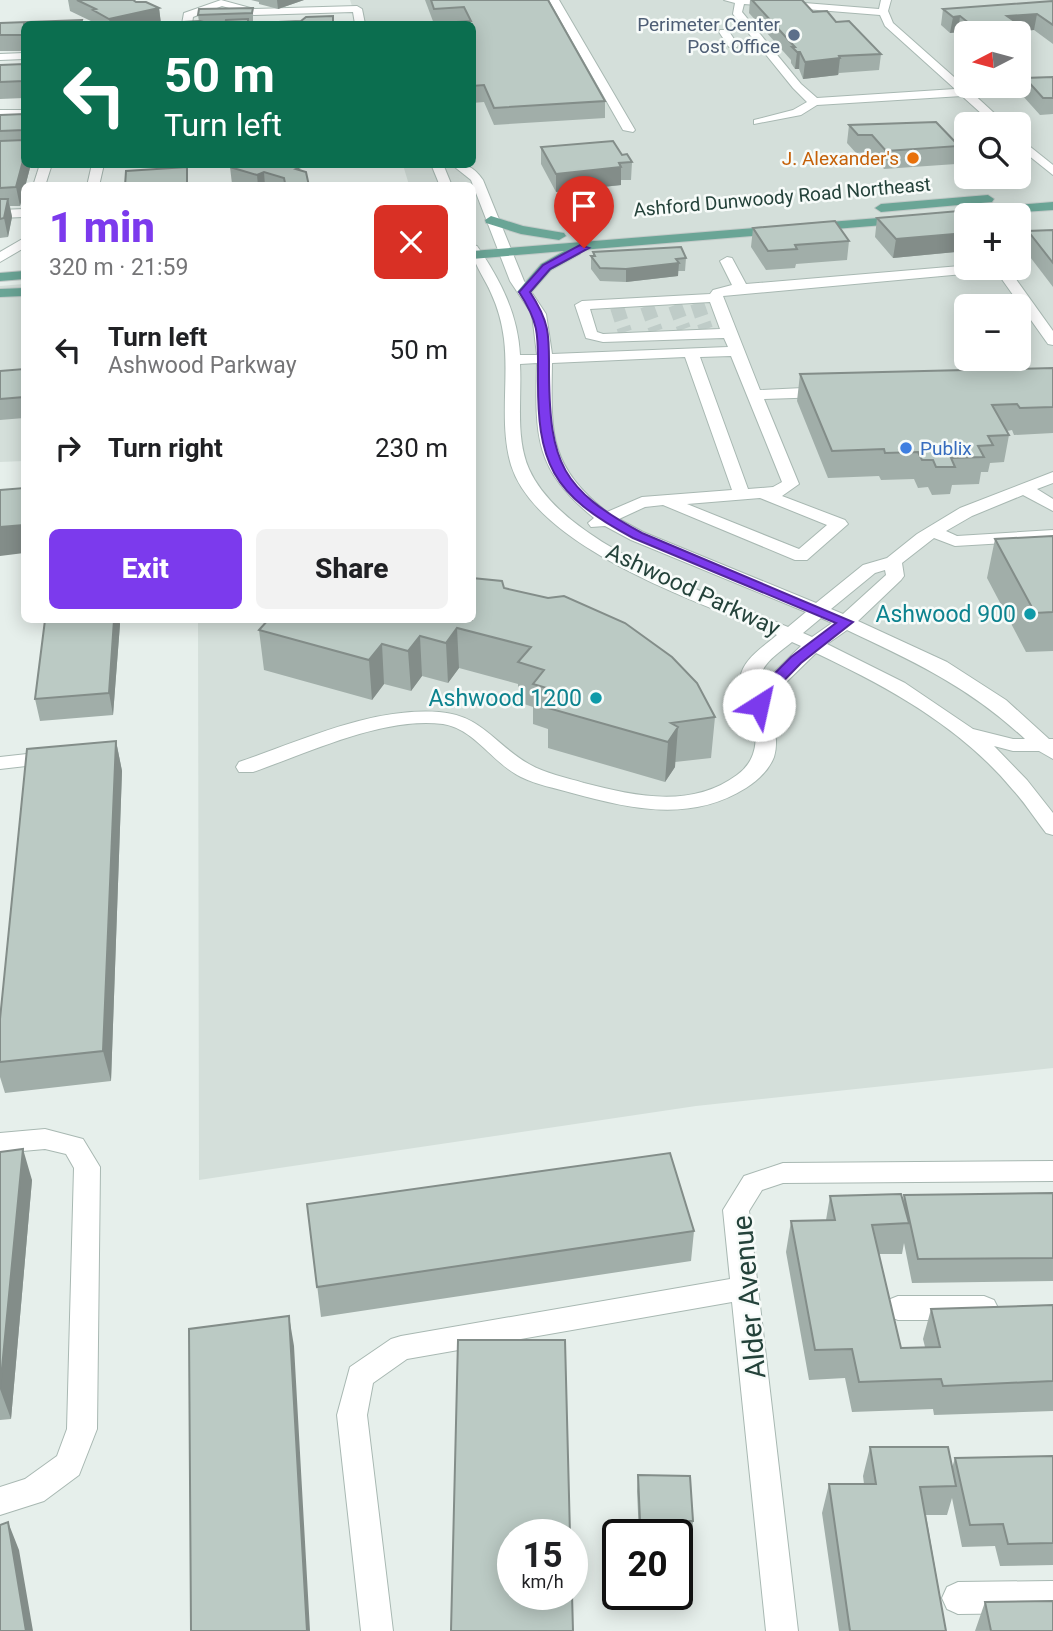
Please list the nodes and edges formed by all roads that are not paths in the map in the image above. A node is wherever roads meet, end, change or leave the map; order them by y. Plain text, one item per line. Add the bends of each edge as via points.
1 (554, 0) edge
2 (886, 0) edge
3 (734, 1) edge
4 (883, 12) junction
5 (187, 21) edge
6 (360, 21) edge
7 (724, 32) dead end
8 (733, 45) dead end
9 (21, 56) edge
10 (0, 57) edge
11 (954, 79) edge
12 (954, 88) edge
13 (973, 98) edge
14 (988, 98) edge
15 (814, 102) junction
16 (981, 107) junction
17 (987, 112) edge
18 (21, 113) edge
19 (0, 114) edge
20 (758, 122) dead end
21 (629, 130) dead end
22 (1031, 152) edge
23 (464, 168) edge
24 (1053, 171) edge
25 (1053, 193) edge
26 (1053, 206) edge
27 (21, 213) edge
28 (0, 214) edge
29 (491, 220) junction
30 (559, 236) junction
31 (21, 241) edge
32 (0, 243) edge
33 (21, 243) edge
34 (502, 247) junction
35 (584, 248) junction
36 (476, 251) edge
37 (476, 254) edge
38 (0, 258) edge
39 (727, 261) dead end
40 (954, 270) edge
41 (21, 275) edge
42 (0, 277) edge
43 (1010, 280) edge
44 (741, 288) junction
45 (21, 292) edge
46 (524, 292) junction
47 (0, 293) edge
48 (715, 298) junction
49 (730, 332) junction
50 (1053, 341) edge
51 (737, 351) junction
52 (691, 354) junction
53 (512, 360) junction
54 (545, 360) junction
55 (841, 391) edge
56 (756, 396) junction
57 (1053, 477) edge
58 (1025, 489) junction
59 (761, 493) junction
60 (742, 495) junction
61 (665, 500) junction
62 (1053, 506) edge
63 (606, 519) junction
64 (934, 531) junction
65 (578, 533) junction
66 (1053, 535) edge
67 (893, 562) junction
68 (818, 611) junction
69 (846, 622) junction
70 (789, 634) junction
71 (813, 645) junction
72 (758, 698) junction
73 (967, 732) junction
74 (1050, 748) edge
75 (75, 755) edge
76 (0, 763) edge
77 (246, 767) dead end
78 (1053, 828) edge
79 (0, 1143) edge
80 (1053, 1171) edge
81 (745, 1288) junction
82 (898, 1308) dead end
83 (1014, 1309) edge
84 (0, 1501) edge
85 (1053, 1597) edge
86 (958, 1598) dead end
87 (377, 1631) edge
88 (782, 1631) edge

1 - 21 street
2 - 4 street
3 - 4 street
3 - 15 street via 737,12
4 - 11 street via 889,24
5 - 6 street via 188,15 221,3 254,12 358,9
7 - 8 street
9 - 10 street
12 - 15 street
13 - 16 street
14 - 16 street
15 - 20 street via 797,113
16 - 17 street
18 - 19 street
22 - 24 street
23 - 29 street, Ashwood Parkway via 477,180
25 - 30 main road, Ashford Dunwoody Road Northeast
26 - 35 main road, Ashford Dunwoody Road Northeast
27 - 28 street
29 - 30 main road
29 - 34 street, Ashwood Parkway
30 - 34 main road, Ashford Dunwoody Road Northeast
31 - 32 street
33 - 38 street
34 - 35 main road, Ashford Dunwoody Road Northeast
34 - 36 main road, Ashford Dunwoody Road Northeast
34 - 46 street, Ashwood Parkway
35 - 46 main road via 546,267
37 - 53 street, Ashwood Parkway via 503,305
39 - 44 street
40 - 44 street
41 - 42 main road
43 - 50 street
44 - 48 street via 718,293
45 - 47 main road
46 - 54 street, Ashwood Parkway via 539,314
48 - 49 street
48 - 49 street via 582,305 591,335 603,338
49 - 51 street
51 - 52 street
51 - 56 street
52 - 54 street
52 - 60 street
53 - 54 street
53 - 65 street, Ashwood Parkway via 517,463 530,488
54 - 63 street, Ashwood Parkway via 543,422 549,452 558,471
55 - 56 street
56 - 59 street via 791,484 777,492
57 - 58 street
58 - 62 street
58 - 64 street via 966,512
59 - 60 street
59 - 61 street via 839,524 801,556
60 - 61 street
61 - 63 street via 642,502
63 - 65 street
63 - 68 street, Ashwood Parkway
64 - 66 street via 955,541
64 - 67 street
65 - 70 street, Ashwood Parkway via 626,564
67 - 68 street via 869,569
67 - 69 street via 895,576
68 - 69 street, Ashwood Parkway
68 - 70 street
69 - 71 street
69 - 74 street, Ashwood Parkway via 966,681
70 - 71 street, Ashwood Parkway
70 - 72 street via 749,675 751,692
71 - 72 street
71 - 73 street, Ashwood Parkway via 874,672
72 - 77 street via 766,747 758,766 730,789 686,803 626,801 533,774 507,759 476,729 438,718 382,724
73 - 74 street via 1013,745
73 - 78 street, Ashwood Parkway via 1021,784
75 - 76 street
79 - 84 street via 44,1139 74,1146 87,1167 82,1429 68,1465 33,1491
80 - 81 street, Alder Avenue via 782,1173 753,1183 736,1210
81 - 87 street via 401,1348 360,1376 352,1415
81 - 88 street, Alder Avenue
82 - 83 street
85 - 86 street

